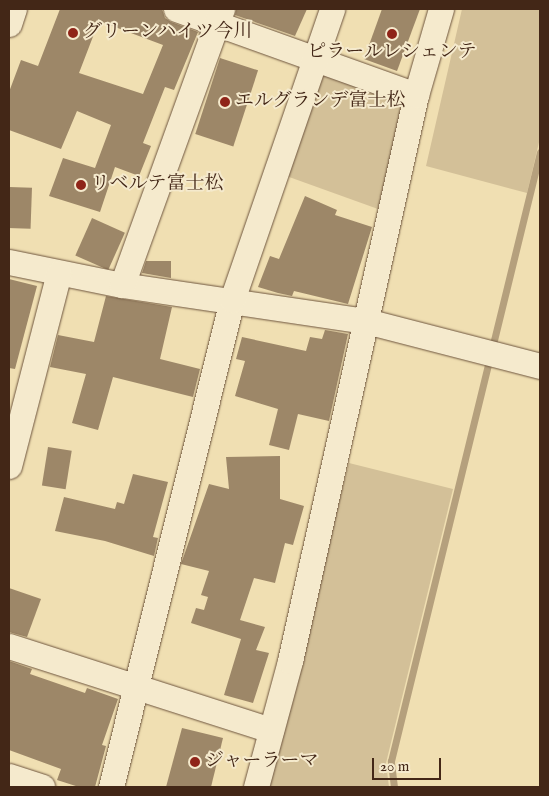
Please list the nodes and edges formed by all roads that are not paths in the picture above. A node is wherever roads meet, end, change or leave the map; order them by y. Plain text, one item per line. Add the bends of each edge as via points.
1 (14, 9) edge
2 (176, 9) edge
3 (332, 9) edge
4 (441, 9) edge
5 (220, 16) edge
6 (9, 24) edge
7 (312, 58) junction
8 (416, 95) junction
9 (9, 262) edge
10 (60, 273) junction
11 (122, 286) junction
12 (232, 300) junction
13 (366, 321) junction
14 (540, 366) edge
15 (9, 466) edge
16 (9, 646) edge
17 (135, 688) junction
18 (271, 730) junction
19 (9, 776) edge
20 (42, 787) edge
21 (111, 787) edge
22 (256, 787) edge

1 - 6 street
2 - 5 street
3 - 7 street
4 - 8 street
5 - 7 street
5 - 11 street
7 - 8 street
7 - 12 street
8 - 13 street
9 - 10 street
10 - 11 street
10 - 15 street
11 - 12 street
12 - 13 street
12 - 17 street
13 - 14 street
13 - 18 street
16 - 17 street
17 - 18 street
17 - 21 street
18 - 22 street
19 - 20 street

